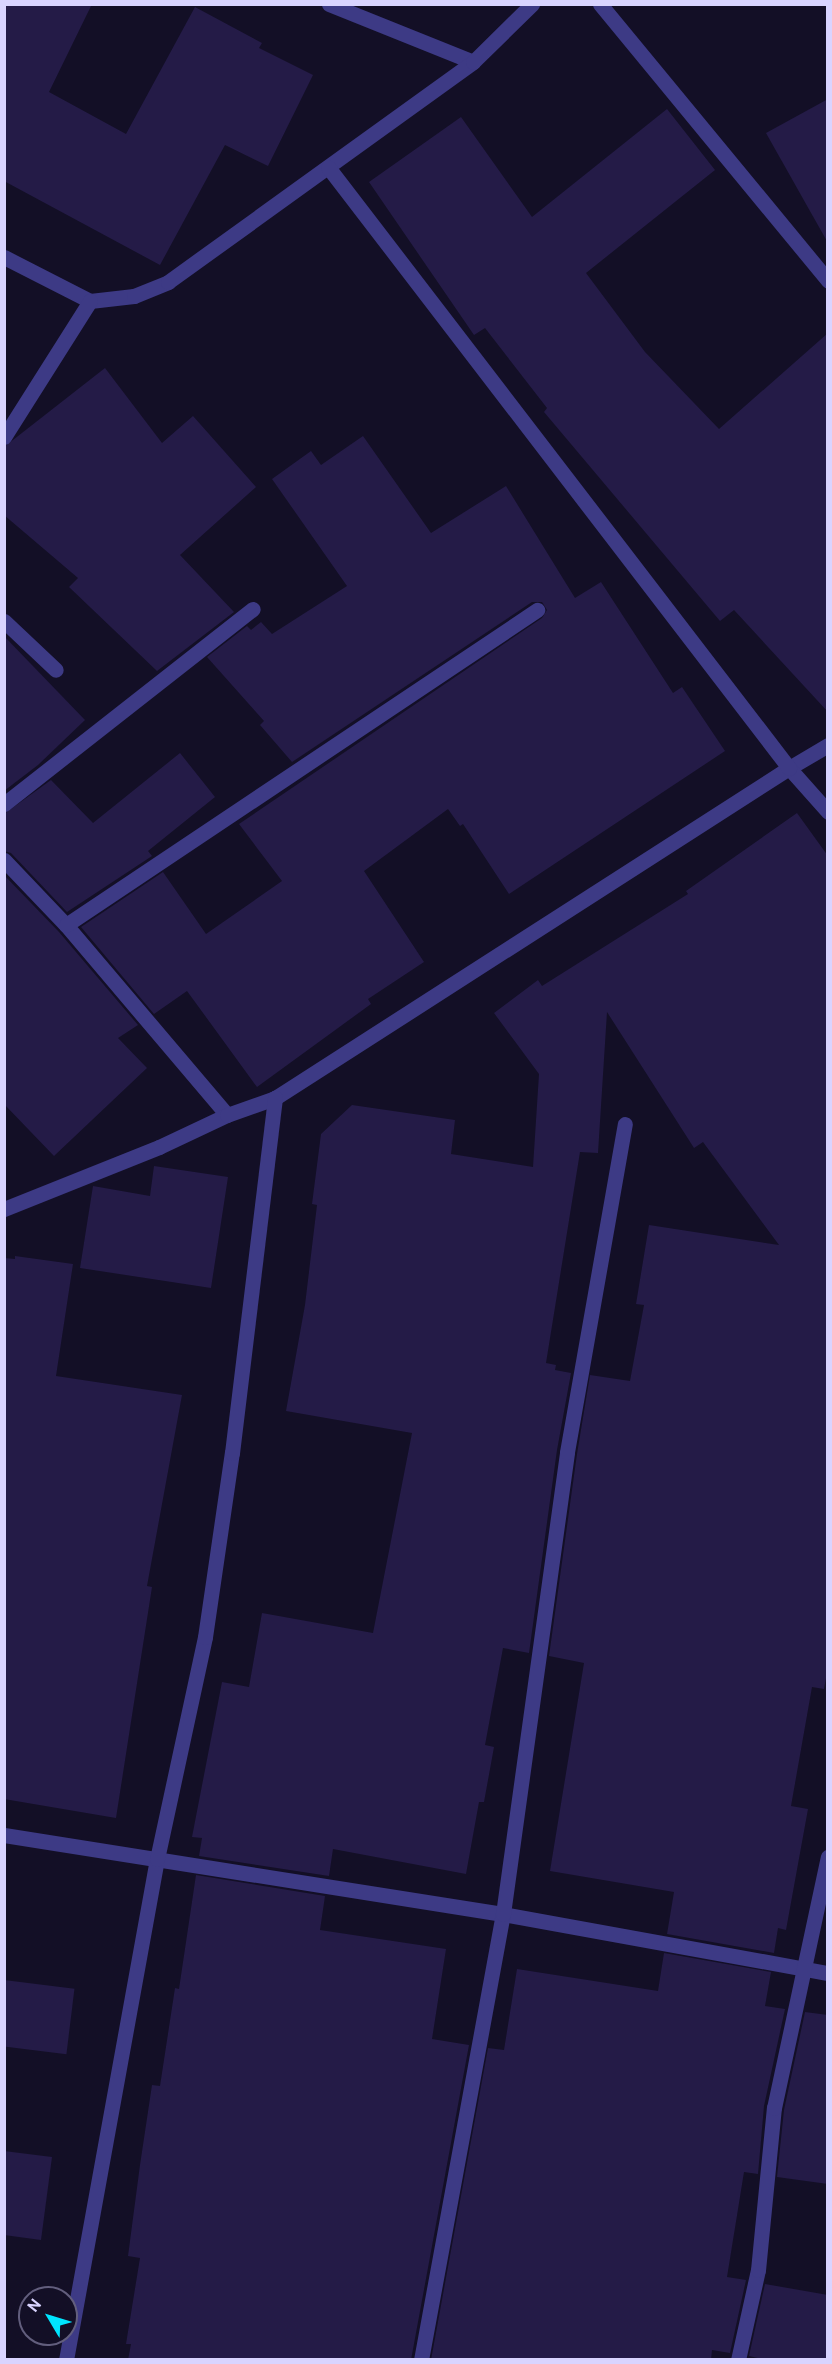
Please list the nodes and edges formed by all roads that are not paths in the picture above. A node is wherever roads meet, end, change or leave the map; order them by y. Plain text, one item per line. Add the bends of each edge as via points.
1 (328, 4) edge
2 (532, 4) edge
3 (600, 4) edge
4 (473, 62) junction
5 (328, 167) junction
6 (4, 258) edge
7 (828, 281) edge
8 (90, 301) junction
9 (4, 437) edge
10 (253, 609) dead end
11 (537, 610) dead end
12 (4, 621) edge
13 (56, 670) dead end
14 (828, 745) edge
15 (789, 768) junction
16 (4, 804) edge
17 (828, 812) edge
18 (4, 860) edge
19 (66, 925) junction
20 (275, 1098) junction
21 (227, 1115) junction
22 (625, 1124) dead end
23 (4, 1209) edge
24 (4, 1835) edge
25 (828, 1857) edge
26 (157, 1859) junction
27 (503, 1914) junction
28 (803, 1970) junction
29 (828, 1973) edge
30 (66, 2360) edge
31 (421, 2360) edge
32 (738, 2360) edge

1 - 4 street
2 - 4 street
3 - 7 street
4 - 5 street
5 - 8 street via 168,282 134,296
5 - 15 street
6 - 8 street
8 - 9 street
10 - 16 street
11 - 19 street
12 - 13 street
14 - 15 street
15 - 17 street
15 - 20 street
18 - 19 street
19 - 21 street
20 - 21 street
20 - 26 street via 205,1637
21 - 23 street via 159,1147
22 - 27 street via 567,1452
24 - 26 street
25 - 28 street
26 - 27 street
26 - 30 street
27 - 28 street
27 - 31 street
28 - 29 street
28 - 32 street via 774,2108 758,2270

